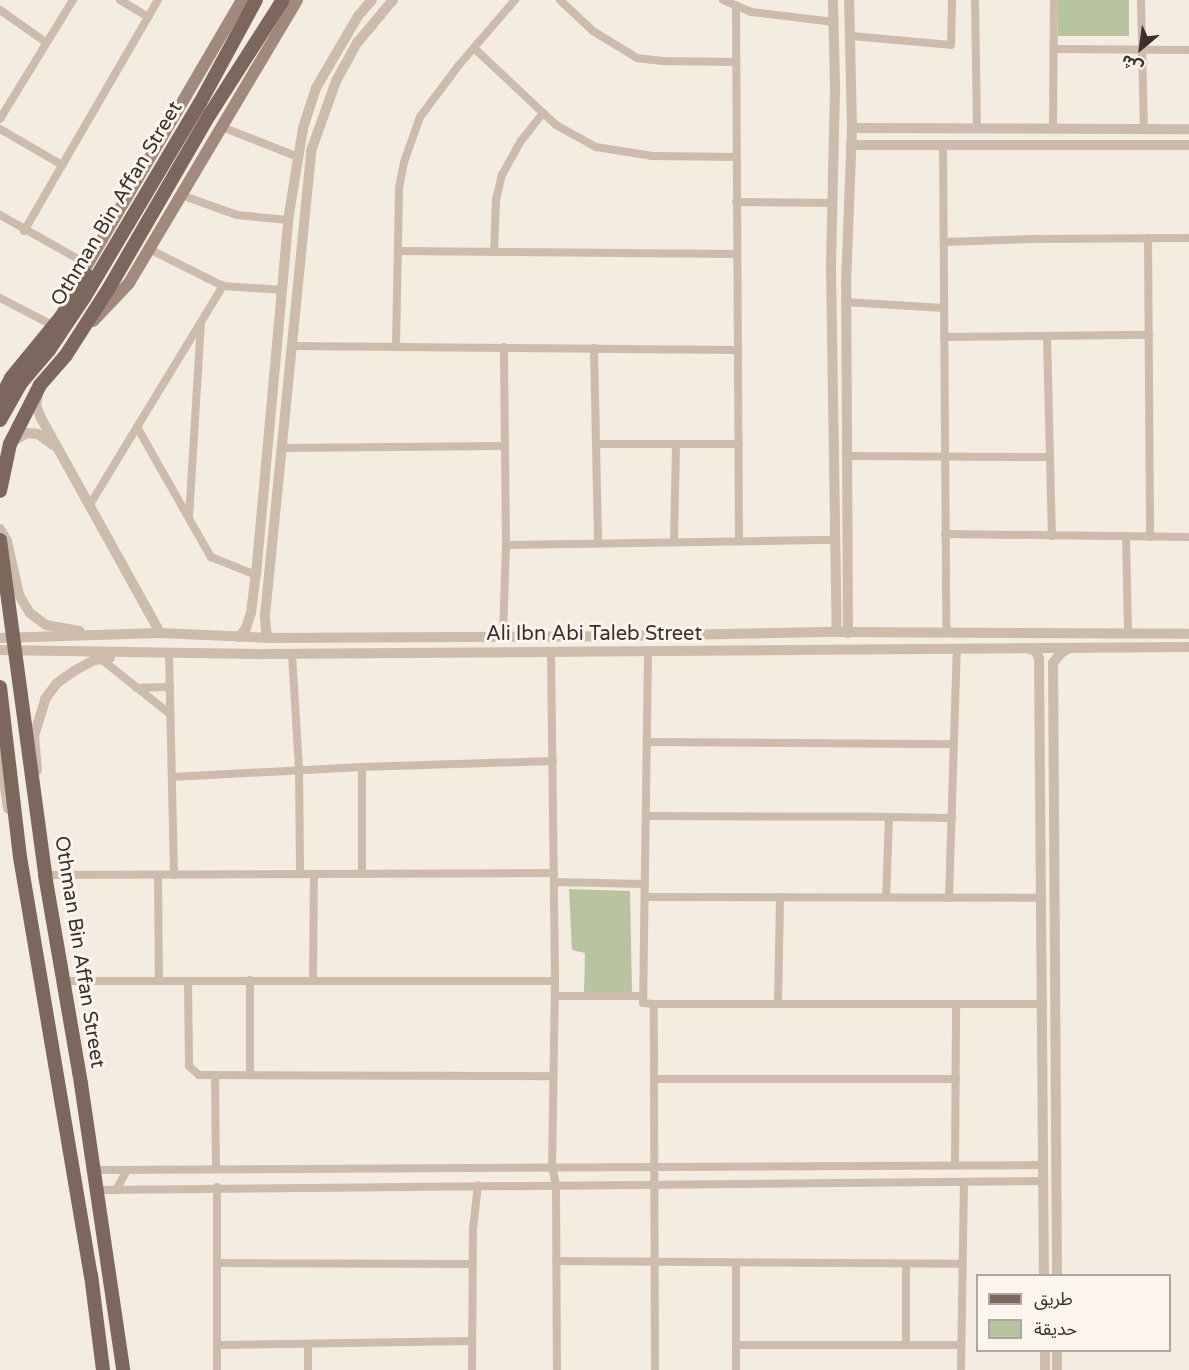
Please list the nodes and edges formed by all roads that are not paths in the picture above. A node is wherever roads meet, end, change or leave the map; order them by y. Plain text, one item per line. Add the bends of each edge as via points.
1 (74, 0) edge
2 (120, 0) edge
3 (158, 0) edge
4 (242, 0) edge
5 (256, 0) edge
6 (261, 0) edge
7 (277, 0) edge
8 (283, 0) edge
9 (297, 0) edge
10 (372, 0) edge
11 (393, 0) edge
12 (515, 0) edge
13 (560, 0) edge
14 (723, 0) edge
15 (833, 0) edge
16 (849, 0) edge
17 (952, 0) edge
18 (975, 0) edge
19 (1054, 0) edge
20 (1141, 0) edge
21 (736, 5) junction
22 (0, 10) edge
23 (148, 17) junction
24 (834, 22) junction
25 (851, 36) junction
26 (47, 43) junction
27 (474, 48) junction
28 (1054, 49) junction
29 (1142, 49) junction
30 (1189, 50) edge
31 (735, 62) junction
32 (200, 103) junction
33 (543, 113) junction
34 (210, 114) junction
35 (0, 119) edge
36 (222, 127) junction
37 (852, 128) junction
38 (977, 128) junction
39 (0, 129) edge
40 (1053, 129) junction
41 (1144, 129) junction
42 (1189, 129) edge
43 (851, 145) junction
44 (1189, 145) edge
45 (943, 146) junction
46 (298, 157) junction
47 (736, 158) junction
48 (62, 165) junction
49 (181, 195) junction
50 (736, 202) junction
51 (833, 203) junction
52 (0, 215) edge
53 (288, 220) junction
54 (24, 231) junction
55 (1148, 238) junction
56 (1189, 238) edge
57 (118, 241) junction
58 (944, 242) junction
59 (149, 249) junction
60 (398, 251) junction
61 (494, 252) junction
62 (737, 254) junction
63 (87, 264) junction
64 (223, 286) junction
65 (283, 290) junction
66 (0, 298) edge
67 (846, 302) junction
68 (944, 308) junction
69 (202, 322) junction
70 (52, 325) junction
71 (79, 334) junction
72 (1149, 335) junction
73 (1047, 336) junction
74 (944, 337) junction
75 (291, 346) junction
76 (396, 346) junction
77 (504, 347) junction
78 (594, 348) junction
79 (738, 350) junction
80 (5, 382) edge
81 (40, 385) junction
82 (0, 399) edge
83 (0, 420) edge
84 (137, 427) junction
85 (10, 444) junction
86 (596, 444) junction
87 (676, 444) junction
88 (739, 444) junction
89 (504, 446) junction
90 (281, 448) junction
91 (846, 456) junction
92 (64, 457) junction
93 (1050, 457) junction
94 (945, 458) junction
95 (0, 491) edge
96 (89, 506) junction
97 (189, 518) junction
98 (0, 529) edge
99 (945, 534) junction
100 (1052, 536) junction
101 (1126, 536) junction
102 (1150, 537) junction
103 (1189, 537) edge
104 (740, 539) junction
105 (0, 540) edge
106 (835, 540) junction
107 (674, 541) junction
108 (598, 542) junction
109 (506, 545) junction
110 (256, 575) junction
111 (251, 613) junction
112 (265, 615) junction
113 (842, 632) junction
114 (160, 633) junction
115 (946, 633) junction
116 (1128, 633) junction
117 (1189, 634) edge
118 (112, 635) junction
119 (503, 636) junction
120 (239, 637) junction
121 (269, 638) junction
122 (10, 642) edge
123 (1189, 647) edge
124 (1070, 648) junction
125 (957, 649) junction
126 (1026, 649) junction
127 (0, 650) edge
128 (551, 652) junction
129 (648, 652) junction
130 (132, 654) junction
131 (169, 654) junction
132 (292, 654) junction
133 (101, 659) junction
134 (0, 687) edge
135 (170, 687) junction
136 (137, 688) junction
137 (170, 714) junction
138 (647, 742) junction
139 (954, 744) junction
140 (0, 755) edge
141 (553, 761) junction
142 (362, 767) junction
143 (299, 770) junction
144 (172, 777) junction
145 (646, 816) junction
146 (889, 817) junction
147 (952, 818) junction
148 (20, 857) junction
149 (300, 874) junction
150 (314, 874) junction
151 (362, 874) junction
152 (45, 875) junction
153 (158, 875) junction
154 (174, 875) junction
155 (554, 878) junction
156 (645, 884) junction
157 (645, 897) junction
158 (780, 897) junction
159 (886, 897) junction
160 (949, 898) junction
161 (1042, 898) junction
162 (159, 980) junction
163 (250, 980) junction
164 (313, 980) junction
165 (64, 981) junction
166 (188, 981) junction
167 (555, 981) junction
168 (555, 996) junction
169 (643, 996) junction
170 (654, 1004) junction
171 (778, 1004) junction
172 (956, 1004) junction
173 (1043, 1004) junction
174 (215, 1075) junction
175 (250, 1076) junction
176 (553, 1076) junction
177 (655, 1079) junction
178 (956, 1079) junction
179 (955, 1165) junction
180 (1044, 1165) junction
181 (552, 1167) junction
182 (654, 1167) junction
183 (216, 1169) junction
184 (94, 1170) junction
185 (127, 1170) junction
186 (1044, 1181) junction
187 (964, 1182) junction
188 (654, 1184) junction
189 (478, 1185) junction
190 (556, 1185) junction
191 (217, 1187) junction
192 (97, 1190) junction
193 (116, 1190) junction
194 (556, 1261) junction
195 (655, 1262) junction
196 (217, 1263) junction
197 (736, 1263) junction
198 (472, 1264) junction
199 (906, 1264) junction
200 (962, 1264) junction
201 (1044, 1274) edge
202 (1057, 1274) edge
203 (471, 1341) junction
204 (308, 1344) junction
205 (218, 1345) junction
206 (737, 1345) junction
207 (906, 1345) junction
208 (961, 1345) junction
209 (1045, 1352) edge
210 (1057, 1352) edge
211 (103, 1370) edge
212 (123, 1370) edge
213 (217, 1370) edge
214 (308, 1370) edge
215 (472, 1370) edge
216 (557, 1370) edge
217 (655, 1370) edge
218 (736, 1370) edge
219 (961, 1370) edge
220 (1045, 1370) edge
221 (1057, 1370) edge

1 - 26 street
2 - 23 street
3 - 23 street
4 - 63 main road, Othman Bin Affan Street
5 - 32 main road, Othman Bin Affan Street
6 - 7 main road via 261,8 268,12
8 - 34 main road, Othman Bin Affan Street
9 - 36 main road, Othman Bin Affan Street
10 - 46 street via 358,16 316,88
11 - 75 street via 357,43 336,81 311,151
12 - 27 street
13 - 31 street via 593,31 637,58
14 - 21 street
15 - 24 street
16 - 25 street
17 - 25 street via 951,45
18 - 38 street
19 - 28 street
20 - 29 street
21 - 24 street via 751,12
21 - 31 street
22 - 26 street
23 - 48 street
24 - 51 street
25 - 37 street
26 - 35 street
27 - 33 street
27 - 60 street via 420,117 399,188
28 - 29 street
28 - 40 street
29 - 30 street
29 - 41 street
31 - 47 street
32 - 34 main road via 250,18 260,16 261,28
32 - 57 main road, Othman Bin Affan Street
33 - 47 street via 556,125 596,147 652,156
33 - 61 street via 502,175 496,200
34 - 71 main road, Othman Bin Affan Street via 110,288
36 - 46 street
36 - 49 main road, Othman Bin Affan Street
37 - 38 street
37 - 43 street
38 - 40 street
39 - 48 street
40 - 41 street
41 - 42 street
43 - 45 street
43 - 67 street
44 - 45 street
45 - 58 street
46 - 53 street
47 - 50 street
48 - 54 street
49 - 53 street via 237,215
49 - 59 main road, Othman Bin Affan Street
50 - 51 street
50 - 62 street
51 - 106 street
52 - 54 street
53 - 65 street
54 - 63 street
55 - 56 street
55 - 58 street
55 - 72 street
57 - 70 main road via 95,263
57 - 83 main road, Othman Bin Affan Street via 68,323 21,383
58 - 68 street
59 - 64 street
59 - 71 main road, Othman Bin Affan Street via 129,283
60 - 61 street
60 - 76 street
61 - 62 street
62 - 79 street
63 - 70 main road, Othman Bin Affan Street
64 - 65 street
64 - 69 street
65 - 110 street
66 - 70 street
67 - 68 street
67 - 91 street
68 - 74 street
69 - 84 street
69 - 97 street
70 - 80 main road
71 - 81 main road, Othman Bin Affan Street
72 - 73 street
72 - 102 street
73 - 74 street
73 - 93 street
74 - 94 street
75 - 76 street
75 - 90 street
76 - 77 street
77 - 78 street
77 - 89 street
78 - 79 street
78 - 86 street
79 - 88 street
80 - 82 main road
81 - 85 main road, Othman Bin Affan Street
81 - 92 street via 38,411
84 - 96 street
84 - 97 street
85 - 92 street via 27,433 38,434
85 - 95 main road, Othman Bin Affan Street
86 - 87 street
86 - 108 street
87 - 88 street
87 - 107 street
88 - 104 street
89 - 90 street
89 - 109 street
90 - 112 street
91 - 94 street
91 - 113 street
92 - 96 street
93 - 94 street
93 - 100 street
94 - 99 street
96 - 114 street
97 - 110 street via 211,557
98 - 118 street via 8,541 19,595 30,613 46,625
99 - 100 street
99 - 115 street
100 - 101 street
101 - 102 street
101 - 116 street
102 - 103 street
104 - 106 street
104 - 107 street
105 - 122 main road, Othman Bin Affan Street
106 - 113 street
107 - 108 street
108 - 109 street
109 - 119 street
110 - 111 street
111 - 112 street via 257,617
111 - 120 street
112 - 121 street
113 - 115 street, Ali Ibn Abi Taleb Street
113 - 119 street, Ali Ibn Abi Taleb Street
114 - 118 street, Ali Ibn Abi Taleb Street
114 - 120 street, Ali Ibn Abi Taleb Street
115 - 116 street, Ali Ibn Abi Taleb Street
116 - 117 street, Ali Ibn Abi Taleb Street
118 - 122 street
119 - 121 street, Ali Ibn Abi Taleb Street
120 - 121 street, Ali Ibn Abi Taleb Street
122 - 127 street, Ali Ibn Abi Taleb Street
122 - 130 street, Ali Ibn Abi Taleb Street
122 - 152 main road, Othman Bin Affan Street
123 - 124 street, Ali Ibn Abi Taleb Street
124 - 126 street, Ali Ibn Abi Taleb Street
124 - 202 street via 1053,663
125 - 126 street, Ali Ibn Abi Taleb Street
125 - 129 street, Ali Ibn Abi Taleb Street
125 - 139 street
126 - 161 street via 1036,651 1040,660
128 - 129 street, Ali Ibn Abi Taleb Street
128 - 132 street, Ali Ibn Abi Taleb Street
128 - 141 street
129 - 138 street
130 - 131 street, Ali Ibn Abi Taleb Street
130 - 133 street
131 - 132 street, Ali Ibn Abi Taleb Street
131 - 135 street
132 - 143 street
133 - 136 street
133 - 152 street via 57,683 37,719 34,736 38,814
134 - 148 main road, Othman Bin Affan Street
135 - 136 street
135 - 137 street
136 - 137 street
137 - 144 street
138 - 139 street
138 - 145 street
139 - 147 street
140 - 148 street via 8,813
141 - 142 street
141 - 155 street
142 - 143 street
142 - 151 street
143 - 144 street
143 - 149 street
144 - 154 street
145 - 146 street
145 - 156 street
146 - 147 street
146 - 159 street
147 - 160 street
148 - 211 main road, Othman Bin Affan Street via 91,1275
149 - 150 street
149 - 154 street
150 - 151 street
150 - 164 street
151 - 155 street
152 - 153 street
152 - 165 main road, Othman Bin Affan Street
153 - 154 street
153 - 162 street
155 - 156 street
155 - 167 street
156 - 157 street
157 - 158 street
157 - 169 street
158 - 159 street
158 - 171 street
159 - 160 street
160 - 161 street
161 - 173 street
162 - 165 street
162 - 166 street
163 - 164 street
163 - 166 street
163 - 175 street
164 - 167 street
165 - 184 main road, Othman Bin Affan Street
166 - 174 street via 189,1066 199,1075
167 - 168 street
168 - 169 street
168 - 176 street
169 - 170 street via 643,1003
170 - 171 street
170 - 177 street
171 - 172 street
172 - 173 street
172 - 178 street
173 - 180 street
174 - 175 street
174 - 183 street
175 - 176 street
176 - 181 street
177 - 178 street
177 - 182 street
178 - 179 street
179 - 180 street
179 - 182 street
180 - 186 street
181 - 182 street
181 - 183 street
181 - 190 street
182 - 188 street
183 - 185 street
184 - 185 street
184 - 192 main road, Othman Bin Affan Street
185 - 193 street
186 - 187 street
186 - 201 street
187 - 188 street
187 - 200 street
188 - 190 street
188 - 195 street
189 - 190 street
189 - 191 street
189 - 198 street
190 - 194 street
191 - 193 street
191 - 196 street
192 - 193 street
192 - 212 main road, Othman Bin Affan Street
194 - 195 street
194 - 216 street
195 - 197 street
195 - 217 street
196 - 198 street
196 - 205 street
197 - 199 street
197 - 206 street
198 - 203 street
199 - 200 street
199 - 207 street
200 - 208 street
203 - 204 street
203 - 215 street
204 - 205 street
204 - 214 street
205 - 213 street
206 - 207 street
206 - 218 street
207 - 208 street
208 - 219 street
209 - 220 street
210 - 221 street

